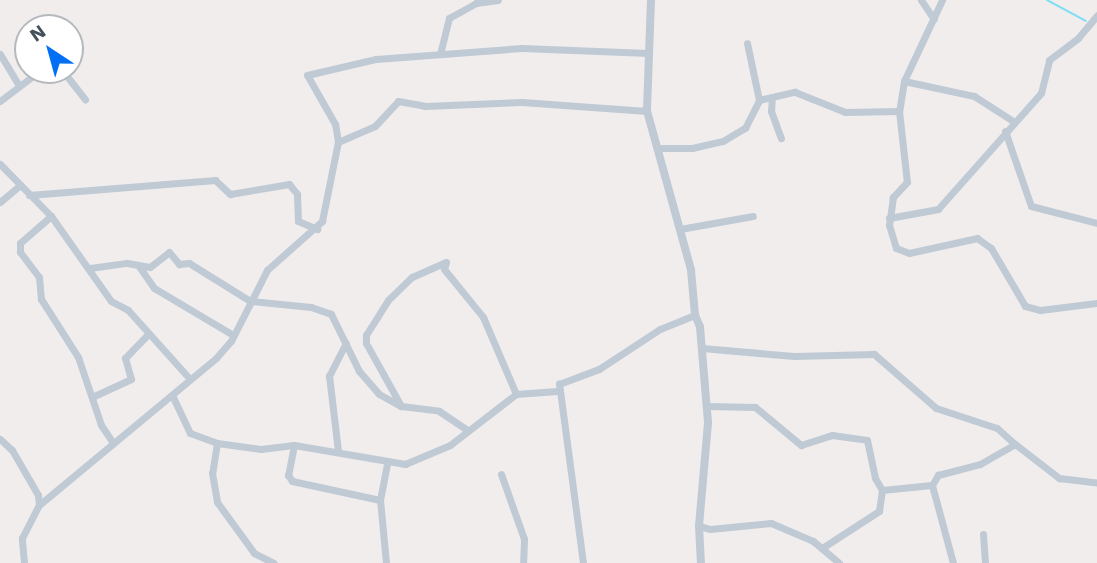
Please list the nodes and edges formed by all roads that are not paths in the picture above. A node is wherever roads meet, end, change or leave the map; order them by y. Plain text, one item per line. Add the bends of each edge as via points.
1 (498, 0) edge
2 (651, 0) edge
3 (921, 0) edge
4 (942, 0) edge
5 (1097, 15) edge
6 (934, 19) junction
7 (747, 43) dead end
8 (648, 53) junction
9 (0, 54) edge
10 (440, 54) junction
11 (904, 81) junction
12 (22, 84) edge
13 (73, 84) edge
14 (19, 86) junction
15 (772, 97) junction
16 (85, 99) dead end
17 (759, 100) junction
18 (0, 101) edge
19 (647, 111) junction
20 (899, 111) junction
21 (1013, 121) junction
22 (1005, 131) junction
23 (781, 138) dead end
24 (338, 142) junction
25 (658, 148) junction
26 (0, 164) edge
27 (19, 186) junction
28 (29, 195) junction
29 (0, 202) edge
30 (51, 216) junction
31 (752, 216) dead end
32 (889, 218) junction
33 (1097, 223) edge
34 (317, 229) junction
35 (680, 229) junction
36 (138, 265) junction
37 (90, 268) junction
38 (250, 301) junction
39 (1097, 303) edge
40 (695, 315) junction
41 (147, 335) junction
42 (233, 335) junction
43 (346, 343) junction
44 (702, 348) junction
45 (190, 378) junction
46 (557, 391) junction
47 (516, 394) junction
48 (172, 395) junction
49 (92, 397) junction
50 (401, 406) junction
51 (707, 406) junction
52 (467, 430) junction
53 (0, 439) edge
54 (113, 443) junction
55 (217, 443) junction
56 (1015, 444) junction
57 (295, 445) junction
58 (338, 452) junction
59 (387, 463) junction
60 (501, 474) dead end
61 (1097, 484) edge
62 (932, 485) junction
63 (882, 490) junction
64 (380, 500) junction
65 (38, 505) junction
66 (699, 526) junction
67 (983, 534) dead end
68 (822, 548) junction
69 (24, 563) edge
70 (274, 563) edge
71 (386, 563) edge
72 (523, 563) edge
73 (583, 563) edge
74 (701, 563) edge
75 (839, 563) edge
76 (953, 563) edge
77 (985, 563) edge

1 - 10 street via 476,3 449,18
2 - 8 street
3 - 6 street
4 - 6 street
5 - 21 street via 1078,38 1049,60 1041,93
6 - 11 street
7 - 17 street
8 - 10 street via 522,48
8 - 19 street
9 - 14 street
10 - 24 street via 376,59 307,75 332,118
11 - 20 street
11 - 21 street via 974,96
12 - 14 street
13 - 16 street
14 - 18 street
15 - 17 street
15 - 20 street via 802,93 845,112
15 - 23 street via 771,111
17 - 25 street via 745,128 723,141 692,148
19 - 24 street via 511,102 425,106 398,101 375,126
19 - 25 street
20 - 32 street via 907,182 894,197
21 - 22 street
22 - 32 street via 937,209
22 - 33 street via 1031,206
24 - 34 street
25 - 35 street
26 - 27 street
27 - 28 street
27 - 29 street
28 - 30 street
28 - 34 street via 215,180 230,194 289,184 297,194 297,218
30 - 37 street
30 - 49 street via 20,243 19,252 39,277 41,299 74,350
31 - 35 street
32 - 39 street via 892,241 901,253 963,238 984,241 1025,306 1040,310
34 - 38 street via 267,270
35 - 40 street via 691,270
36 - 37 street
36 - 38 street via 150,267 172,253 179,264 189,263
36 - 42 street via 154,288
37 - 41 street via 111,301 128,310
38 - 42 street
38 - 43 street via 311,307 331,314
40 - 44 street
40 - 46 street via 660,329 599,369 564,379
41 - 45 street
41 - 49 street via 125,358 131,379
42 - 45 street via 216,358
43 - 50 street via 371,386
43 - 58 street via 329,376
44 - 51 street
44 - 56 street via 794,356 874,355 936,408 996,428
45 - 48 street
46 - 47 street
46 - 73 street
47 - 50 street via 483,317 444,269 446,262 412,277 388,300 366,335 366,343
47 - 52 street
48 - 54 street
48 - 55 street via 190,433
49 - 54 street
50 - 52 street via 439,411
51 - 63 street via 755,407 801,445 832,435 867,440
51 - 66 street
52 - 59 street via 426,458
53 - 65 street via 12,450 38,495
54 - 65 street
55 - 57 street via 261,449
55 - 70 street via 212,466 216,502 254,553
56 - 61 street via 1059,478
56 - 62 street via 980,464 938,475
57 - 58 street
57 - 64 street via 288,475 292,481
58 - 59 street
59 - 64 street
60 - 72 street via 524,539
62 - 63 street
62 - 76 street
63 - 68 street via 879,511
64 - 71 street
65 - 69 street via 22,538
66 - 68 street via 771,523
66 - 74 street
67 - 77 street
68 - 75 street

